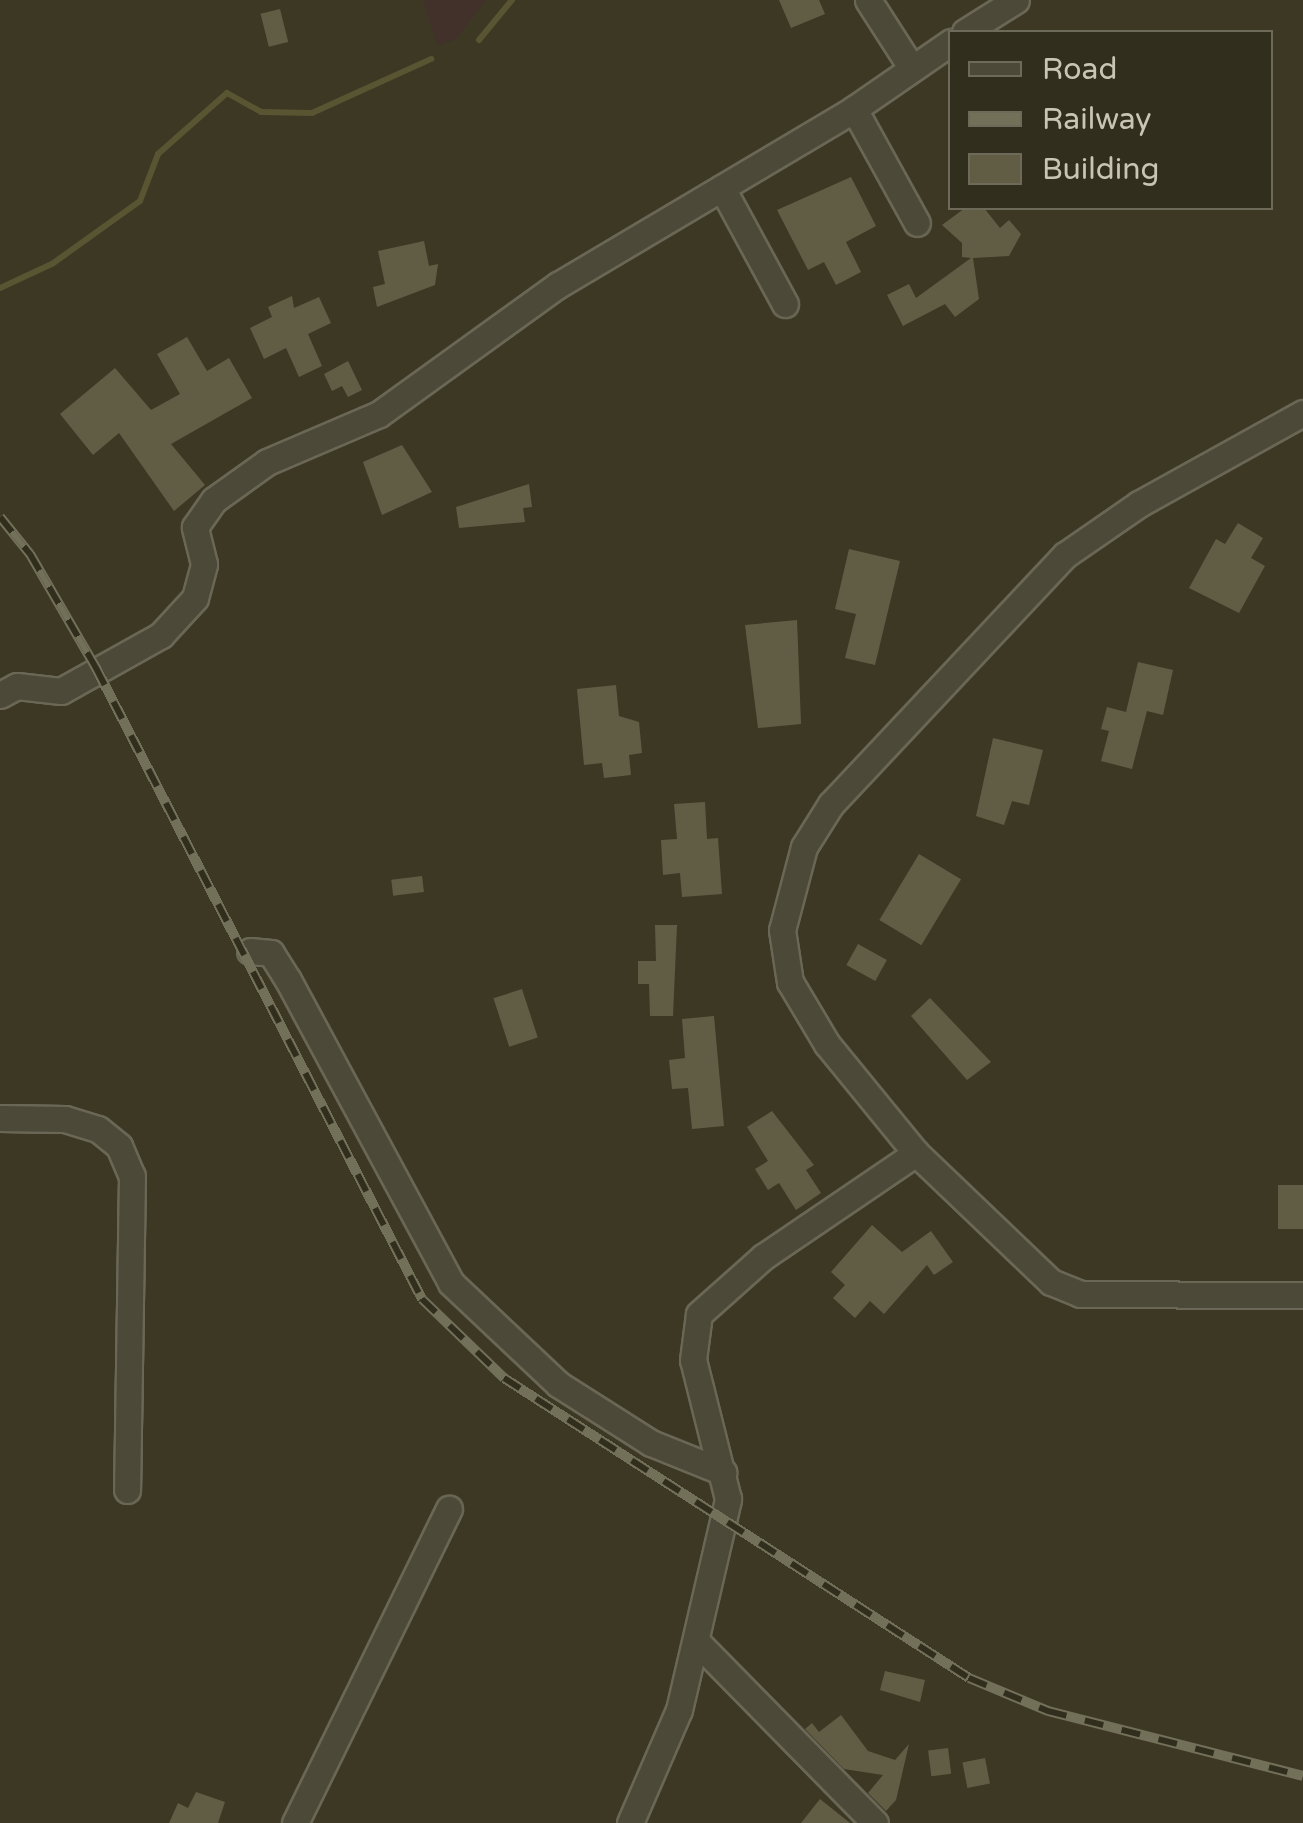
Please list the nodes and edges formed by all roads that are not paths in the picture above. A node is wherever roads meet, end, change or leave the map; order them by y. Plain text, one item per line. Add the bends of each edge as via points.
1 (868, 0) edge
2 (1016, 0) edge
3 (968, 30) edge
4 (948, 43) edge
5 (911, 67) junction
6 (854, 108) junction
7 (722, 188) junction
8 (917, 223) dead end
9 (785, 304) dead end
10 (1303, 414) edge
11 (0, 694) edge
12 (250, 951) dead end
13 (0, 1118) edge
14 (916, 1154) junction
15 (1303, 1295) edge
16 (723, 1472) junction
17 (127, 1490) dead end
18 (449, 1509) dead end
19 (699, 1644) junction
20 (295, 1823) edge
21 (630, 1823) edge
22 (874, 1823) edge

1 - 5 street
2 - 3 street
4 - 5 street
5 - 6 street
6 - 7 street
6 - 8 street
7 - 9 street
7 - 11 street via 558,285 379,414 267,462 214,500 195,527 204,564 195,598 161,635 61,691 17,686
10 - 14 street via 1139,504 1065,554 858,769 804,847 782,930 790,982 827,1044
12 - 16 street via 271,953 288,980 451,1282 558,1384 651,1443
13 - 17 street via 64,1119 98,1129 119,1146 132,1176
14 - 15 street via 1000,1237 1068,1291
14 - 16 street via 763,1257 699,1314 693,1360
16 - 19 street via 728,1499
18 - 20 street
19 - 21 street via 679,1710
19 - 22 street

